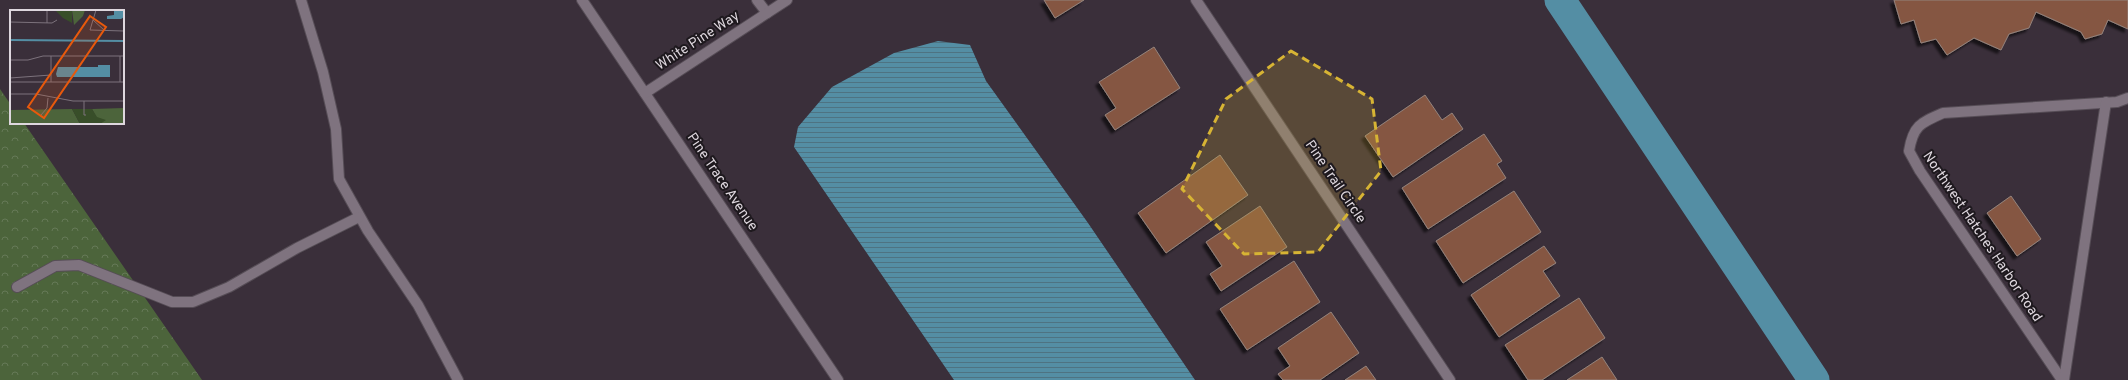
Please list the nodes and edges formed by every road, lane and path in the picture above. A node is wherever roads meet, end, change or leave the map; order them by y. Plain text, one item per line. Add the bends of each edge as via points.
1 (301, 0) edge
2 (582, 0) edge
3 (757, 0) edge
4 (787, 0) edge
5 (1196, 0) edge
6 (766, 13) junction
7 (645, 92) junction
8 (2128, 98) edge
9 (2106, 102) junction
10 (359, 216) junction
11 (16, 287) dead end
12 (458, 380) edge
13 (838, 380) edge
14 (1450, 380) edge
15 (2063, 380) edge

1 - 10 street via 323,72 336,129 340,179
2 - 7 street, Pine Trace Avenue
3 - 6 street
4 - 6 street, White Pine Way
5 - 14 street, Pine Trail Circle
6 - 7 street, White Pine Way
7 - 13 street, Pine Trace Avenue
8 - 9 street, Northwest Hatches Harbor Road
9 - 15 street
9 - 15 street, Northwest Hatches Harbor Road via 1943,113 1925,121 1912,133 1909,151
10 - 11 street via 229,287 193,302 172,302 79,265 55,266
10 - 12 street via 418,305

